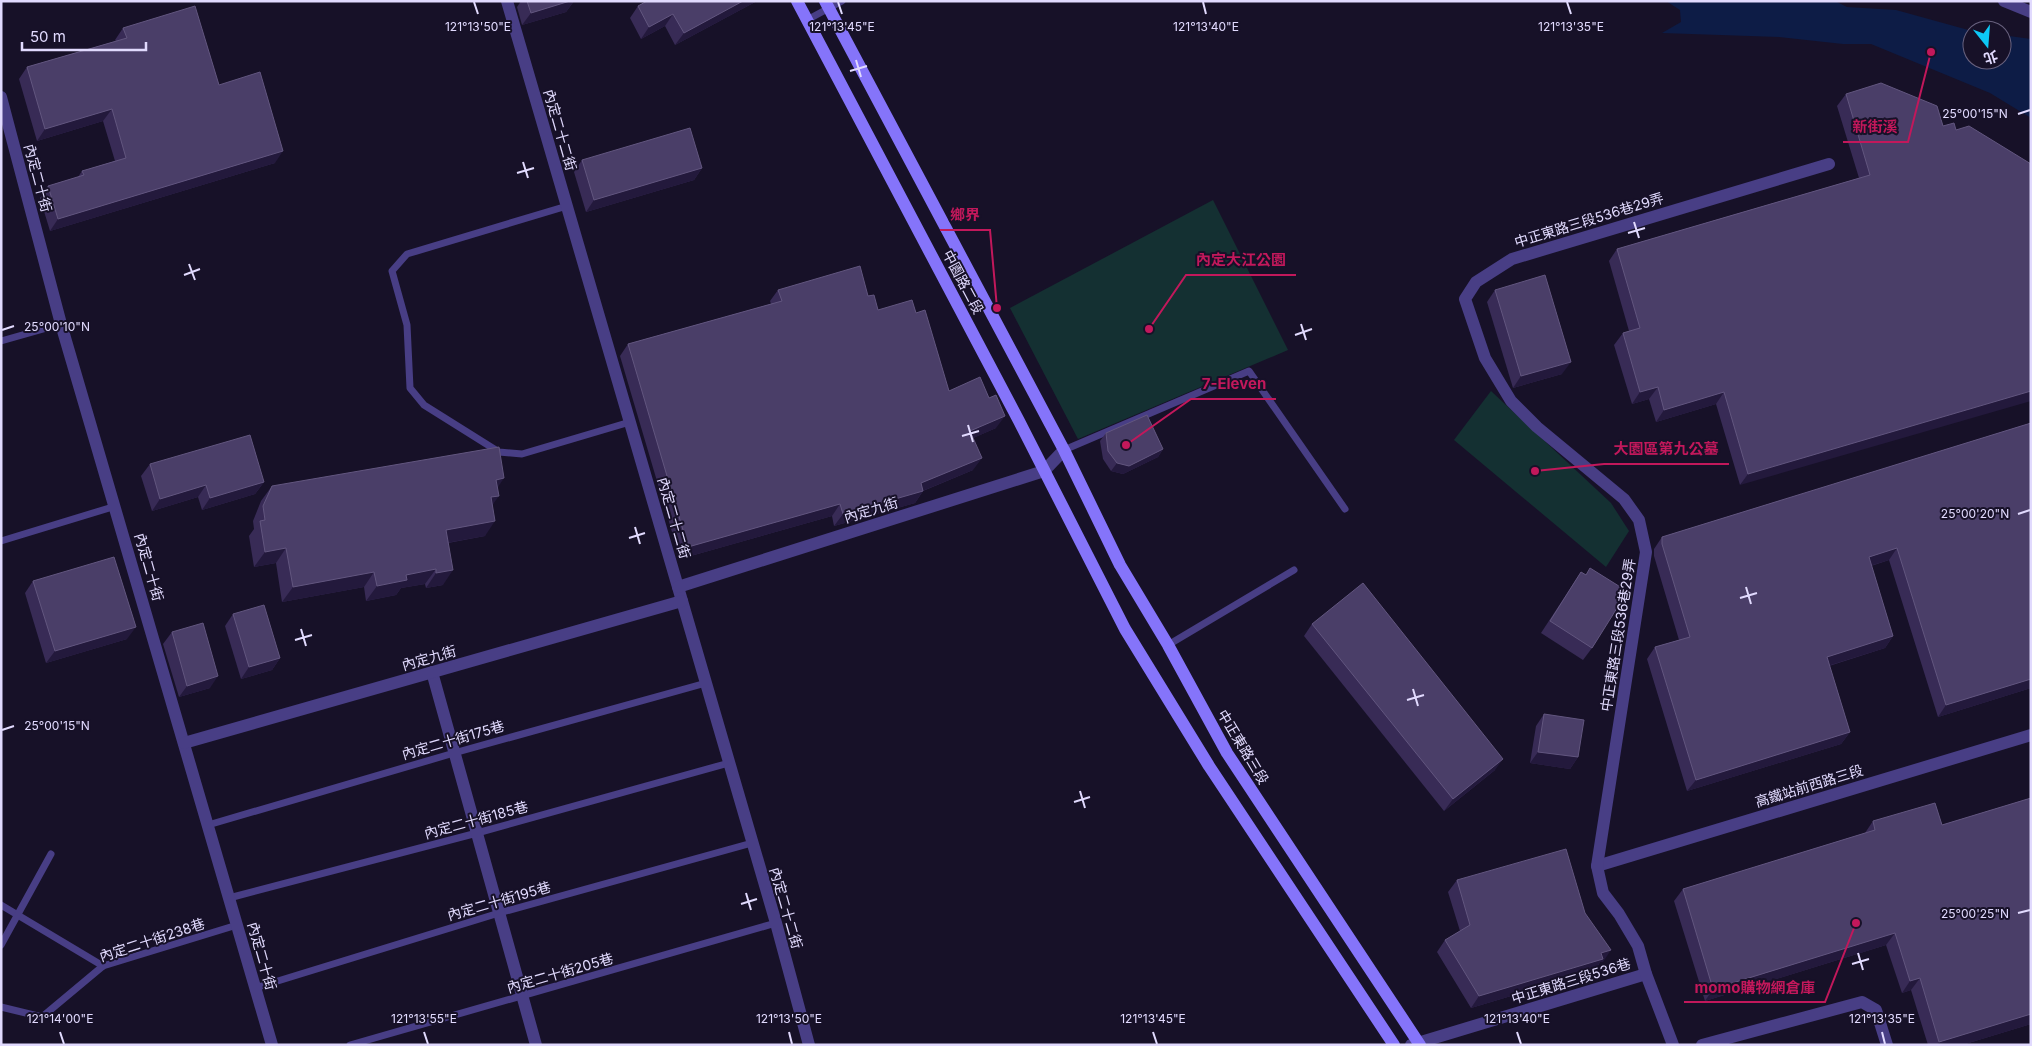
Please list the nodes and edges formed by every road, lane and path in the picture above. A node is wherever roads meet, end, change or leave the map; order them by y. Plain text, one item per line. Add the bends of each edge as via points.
1 (507, 1) edge
2 (797, 1) edge
3 (842, 1) edge
4 (2004, 1) edge
5 (827, 5) edge
6 (2031, 12) edge
7 (807, 20) junction
8 (1, 97) edge
9 (1829, 164) dead end
10 (567, 206) junction
11 (61, 324) junction
12 (1, 341) edge
13 (630, 422) junction
14 (1064, 450) junction
15 (1044, 472) junction
16 (116, 506) junction
17 (1345, 508) dead end
18 (1, 541) edge
19 (1294, 570) dead end
20 (678, 587) junction
21 (682, 601) junction
22 (1168, 645) junction
23 (432, 672) junction
24 (706, 683) junction
25 (2031, 735) edge
26 (184, 743) junction
27 (454, 753) junction
28 (729, 763) junction
29 (208, 825) junction
30 (477, 833) junction
31 (752, 843) junction
32 (51, 854) dead end
33 (1597, 866) junction
34 (229, 898) junction
35 (1, 906) edge
36 (16, 914) junction
37 (499, 914) junction
38 (776, 923) junction
39 (237, 925) junction
40 (1, 945) edge
41 (103, 966) junction
42 (1646, 974) junction
43 (255, 988) junction
44 (522, 996) junction
45 (1, 1007) edge
46 (1416, 1044) edge
47 (272, 1045) edge
48 (350, 1045) edge
49 (536, 1045) edge
50 (809, 1045) edge
51 (1394, 1045) edge
52 (1673, 1045) edge
53 (1702, 1045) edge
54 (1887, 1045) edge

1 - 10 street, 內定二十二街
2 - 7 main road, 中園路二段
3 - 5 lane
4 - 6 street
5 - 7 lane
5 - 14 main road, 中園路二段
7 - 15 main road, 中園路二段
8 - 11 street, 內定二十街
9 - 33 street, 中正東路三段536巷29弄 via 1512,259 1476,282 1465,299 1485,358 1511,401 1537,427 1624,499 1639,520 1646,552
10 - 13 street, 內定二十二街
10 - 13 lane via 407,254 392,271 407,325 410,388 424,405 499,452 509,454 522,454
11 - 12 lane
11 - 16 street, 內定二十街
13 - 20 street, 內定二十二街
14 - 15 street
14 - 17 lane via 1249,371
14 - 22 main road, 中正東路三段 via 1120,565
15 - 20 street, 內定九街
15 - 51 main road, 中園路二段 via 1130,637 1209,766
16 - 18 lane
16 - 26 street, 內定二十街
19 - 22 lane
20 - 21 street, 內定二十二街
21 - 23 street, 內定九街
21 - 24 street, 內定二十二街
22 - 46 main road, 中正東路三段 via 1227,753
23 - 26 street, 內定九街
23 - 27 street
24 - 27 lane, 內定二十街175巷
24 - 28 street, 內定二十二街
25 - 33 street, 高鐵站前西路三段
26 - 29 street, 內定二十街
27 - 29 lane, 內定二十街175巷
27 - 30 street
28 - 30 lane, 內定二十街185巷
28 - 31 street, 內定二十二街
29 - 34 street, 內定二十街
30 - 34 lane, 內定二十街185巷
30 - 37 street
31 - 37 lane, 內定二十街195巷
31 - 38 street, 內定二十二街
32 - 36 lane
33 - 42 street, 中正東路三段536巷29弄 via 1602,893 1620,914 1638,946
34 - 39 street, 內定二十街
35 - 36 lane
36 - 40 lane
36 - 41 lane
37 - 43 lane, 內定二十街195巷
37 - 44 street
38 - 44 lane, 內定二十街205巷
38 - 50 street, 內定二十二街
39 - 41 lane, 內定二十街238巷
39 - 43 street, 內定二十街
41 - 45 lane, 內定二十街238巷 via 42,1017
42 - 46 street, 中正東路三段536巷
42 - 52 street, 中正東路三段536巷29弄
43 - 47 street, 內定二十街
44 - 48 lane, 內定二十街205巷
44 - 49 street
53 - 54 street via 1862,1002 1876,1010

